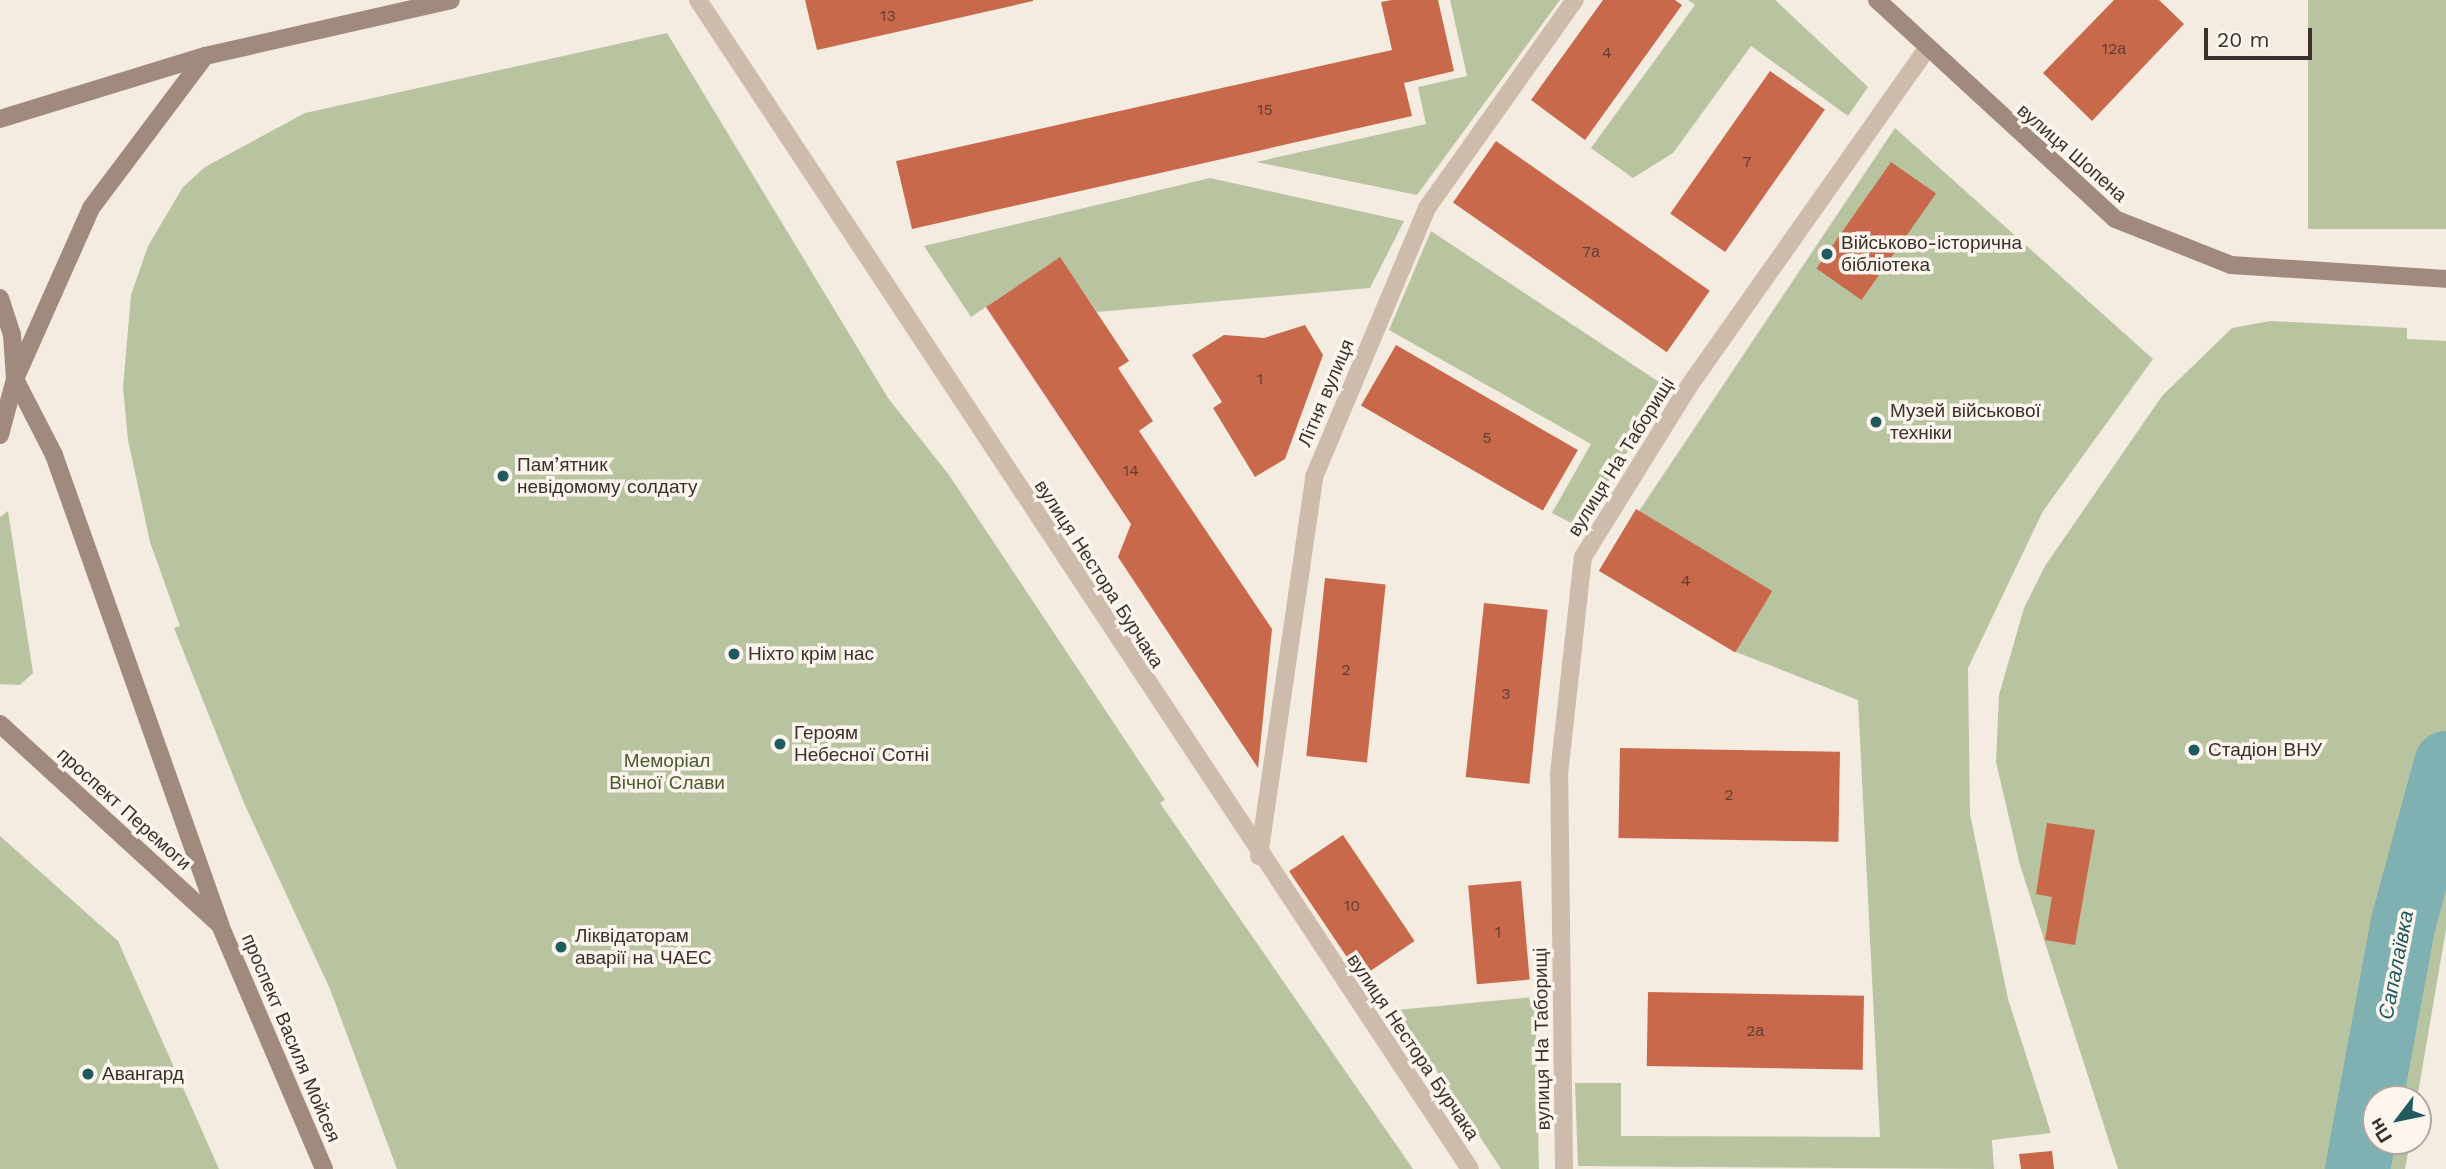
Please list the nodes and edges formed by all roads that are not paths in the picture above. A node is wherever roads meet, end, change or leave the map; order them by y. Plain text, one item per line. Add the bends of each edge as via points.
1 (451, 0) edge
2 (698, 0) edge
3 (1575, 0) edge
4 (1877, 0) edge
5 (1927, 49) junction
6 (205, 56) junction
7 (0, 119) edge
8 (2439, 278) edge
9 (1, 298) edge
10 (15, 379) junction
11 (0, 435) edge
12 (0, 724) edge
13 (1259, 856) junction
14 (220, 925) junction
15 (324, 1169) edge
16 (1470, 1169) edge
17 (1564, 1169) edge

1 - 6 street
2 - 13 street, вулиця Нестора Бурчака
3 - 13 street, Літня вулиця via 1427,208 1314,477
4 - 5 street, вулиця Шопена
5 - 8 street, вулиця Шопена via 2115,219 2231,265
5 - 17 street, вулиця На Таборищі via 1689,386 1583,557 1559,774
6 - 7 street
6 - 10 street via 91,208
9 - 10 street
10 - 11 street
10 - 14 street, проспект Василя Мойсея via 54,455
12 - 14 street, проспект Перемоги
13 - 16 street, вулиця Нестора Бурчака
14 - 15 street, проспект Василя Мойсея

